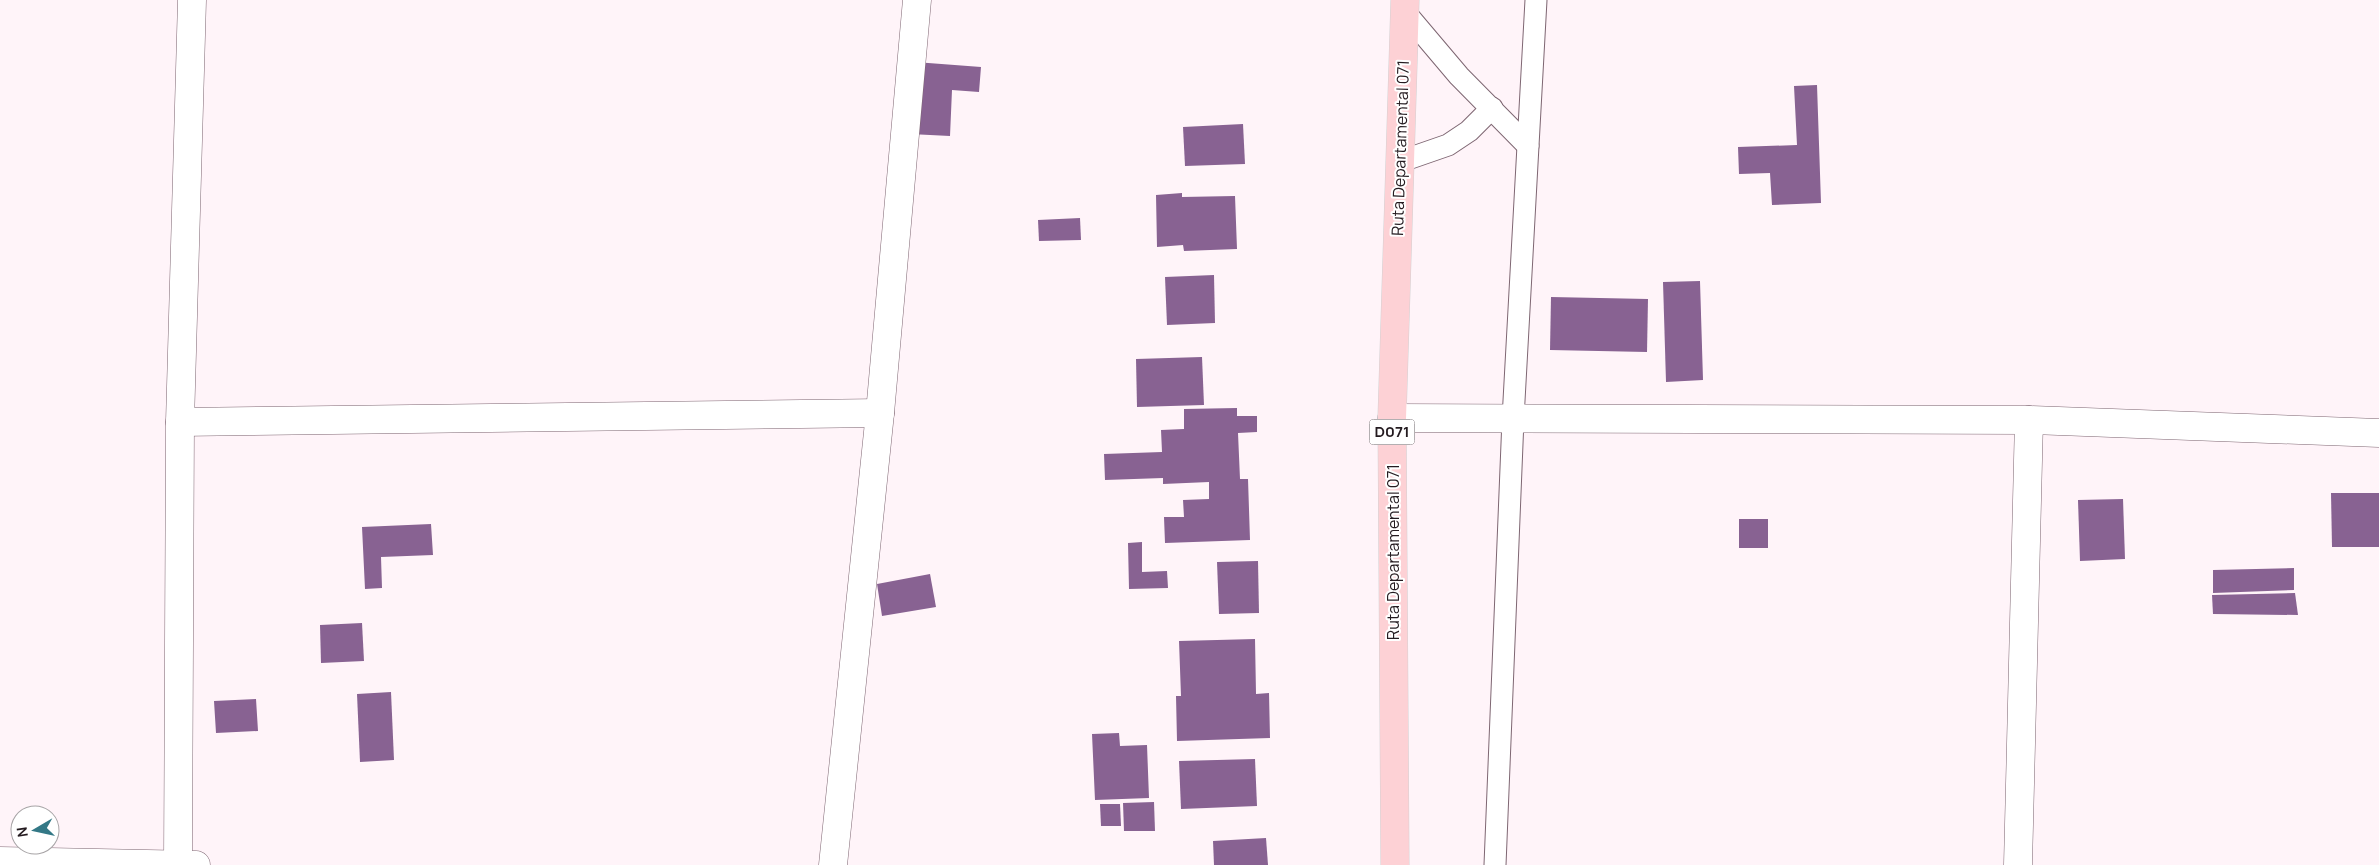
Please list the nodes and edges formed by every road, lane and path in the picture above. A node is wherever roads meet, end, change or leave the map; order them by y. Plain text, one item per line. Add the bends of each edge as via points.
1 (192, 0) edge
2 (917, 0) edge
3 (1536, 0) edge
4 (1404, 5) edge
5 (1492, 108) junction
6 (1528, 146) junction
7 (1399, 162) junction
8 (880, 413) junction
9 (1392, 418) junction
10 (1513, 419) junction
11 (2029, 420) junction
12 (180, 422) junction
13 (2379, 433) edge
14 (0, 861) edge
15 (185, 865) edge
16 (833, 865) edge
17 (1394, 865) edge
18 (1495, 865) edge
19 (2018, 865) edge

1 - 12 street
2 - 8 street
3 - 6 lane
4 - 5 lane via 1459,76
4 - 7 main road, Ruta Departamental 071 / D071
5 - 6 lane
5 - 7 lane via 1469,131 1448,145
6 - 10 lane
7 - 9 main road, Ruta Departamental 071 / D071
8 - 12 street
8 - 16 street
9 - 10 street
9 - 17 main road, Ruta Departamental 071 / D071
10 - 11 street
10 - 18 lane
11 - 13 street
11 - 19 street
12 - 15 street
14 - 15 street

